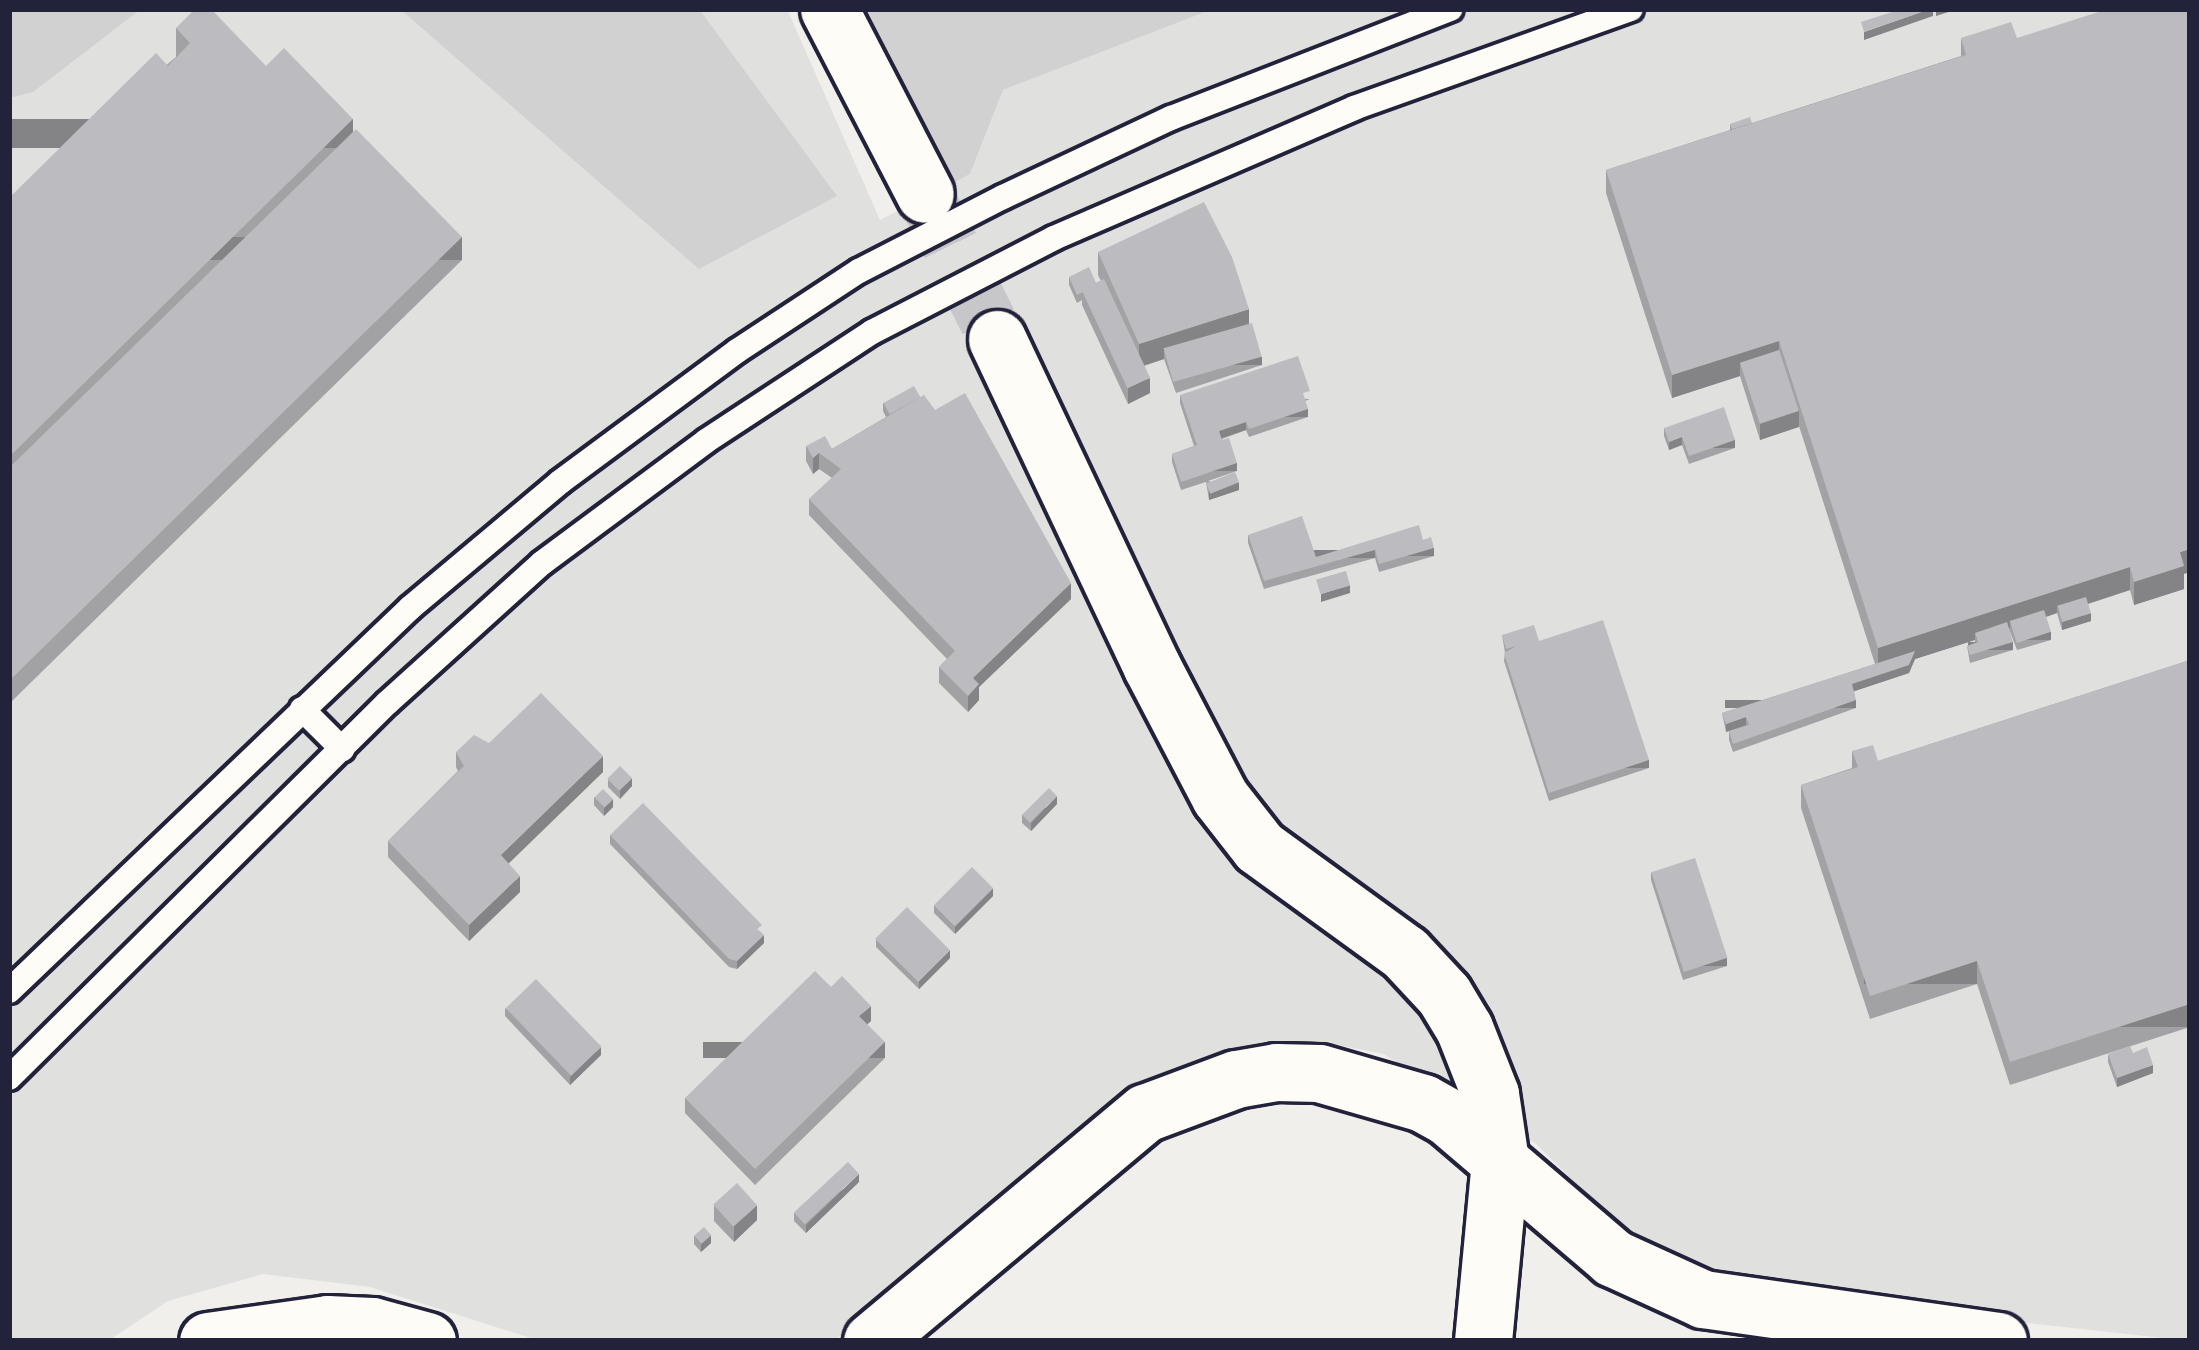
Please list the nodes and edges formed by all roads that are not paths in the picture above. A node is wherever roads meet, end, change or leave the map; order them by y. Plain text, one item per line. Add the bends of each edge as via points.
1 (829, 9) edge
2 (1450, 9) edge
3 (1631, 9) edge
4 (926, 194) tunnel mouth
5 (997, 339) tunnel mouth
6 (302, 709) junction
7 (342, 748) junction
8 (9, 991) edge
9 (9, 1078) edge
10 (1500, 1161) junction
11 (208, 1341) edge
12 (427, 1341) edge
13 (872, 1341) edge
14 (1483, 1341) edge
15 (1998, 1341) edge

1 - 4 street
2 - 6 lane via 1171,118 860,271 643,416
3 - 7 lane via 1209,167 872,332 542,563
5 - 10 street via 1220,797 1259,848 1405,953 1444,994 1479,1061
6 - 7 lane
6 - 8 lane
7 - 9 lane
10 - 13 street via 1448,1117 1383,1088 1319,1073 1236,1078 1144,1114
10 - 14 street
10 - 15 street via 1613,1258 1703,1299
11 - 12 street via 327,1324

